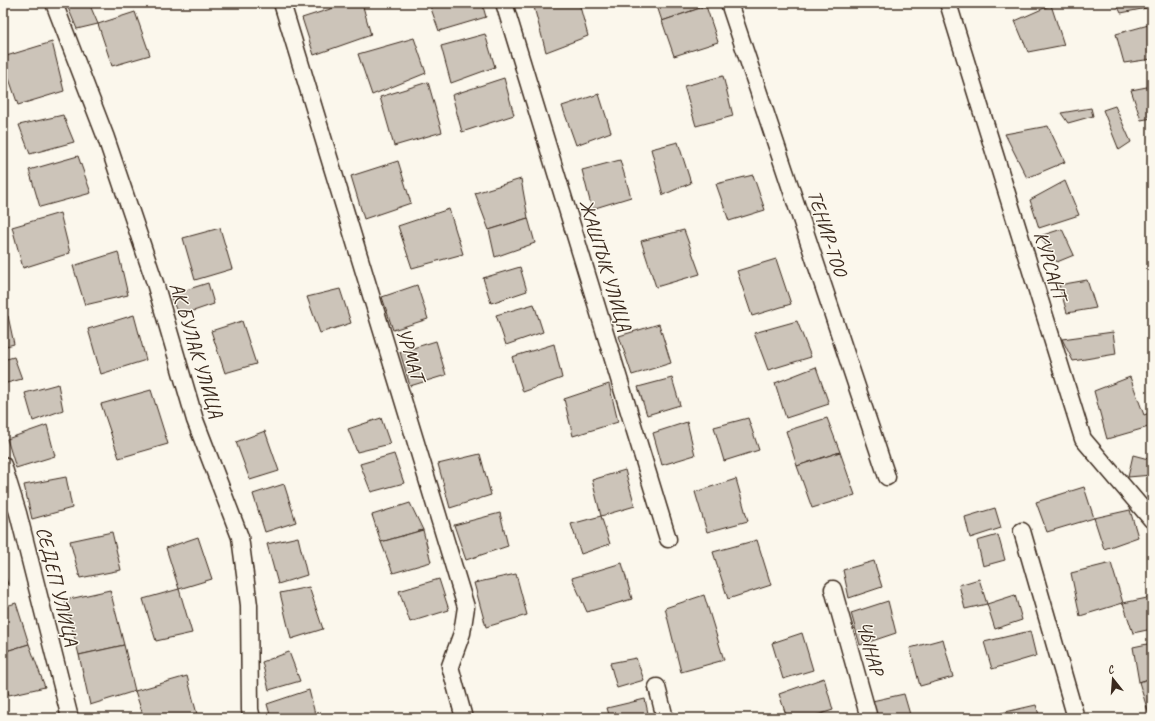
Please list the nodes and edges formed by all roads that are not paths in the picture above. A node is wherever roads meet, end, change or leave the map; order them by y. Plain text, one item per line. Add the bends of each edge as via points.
1 (54, 3) edge
2 (282, 3) edge
3 (504, 3) edge
4 (729, 3) edge
5 (948, 3) edge
6 (3, 465) edge
7 (887, 477) dead end
8 (1152, 520) edge
9 (1022, 532) dead end
10 (668, 538) dead end
11 (833, 589) dead end
12 (657, 687) dead end
13 (70, 718) edge
14 (252, 718) edge
15 (464, 718) edge
16 (665, 718) edge
17 (869, 718) edge
18 (1076, 718) edge

1 - 14 street, АК БУЛАК УЛИЦА via 106,138 155,283 195,420 240,537 249,605
2 - 15 street, УРМАТ via 466,607 462,634 450,666
3 - 10 street, ЖАШТЫК УЛИЦА
4 - 7 street, ТЕНИР-ТОО
5 - 8 street, КУРСАНТ via 1083,439
6 - 13 street, СЕДЕП УЛИЦА via 18,513
9 - 18 street
11 - 17 street, ЧЫНАР
12 - 16 street

